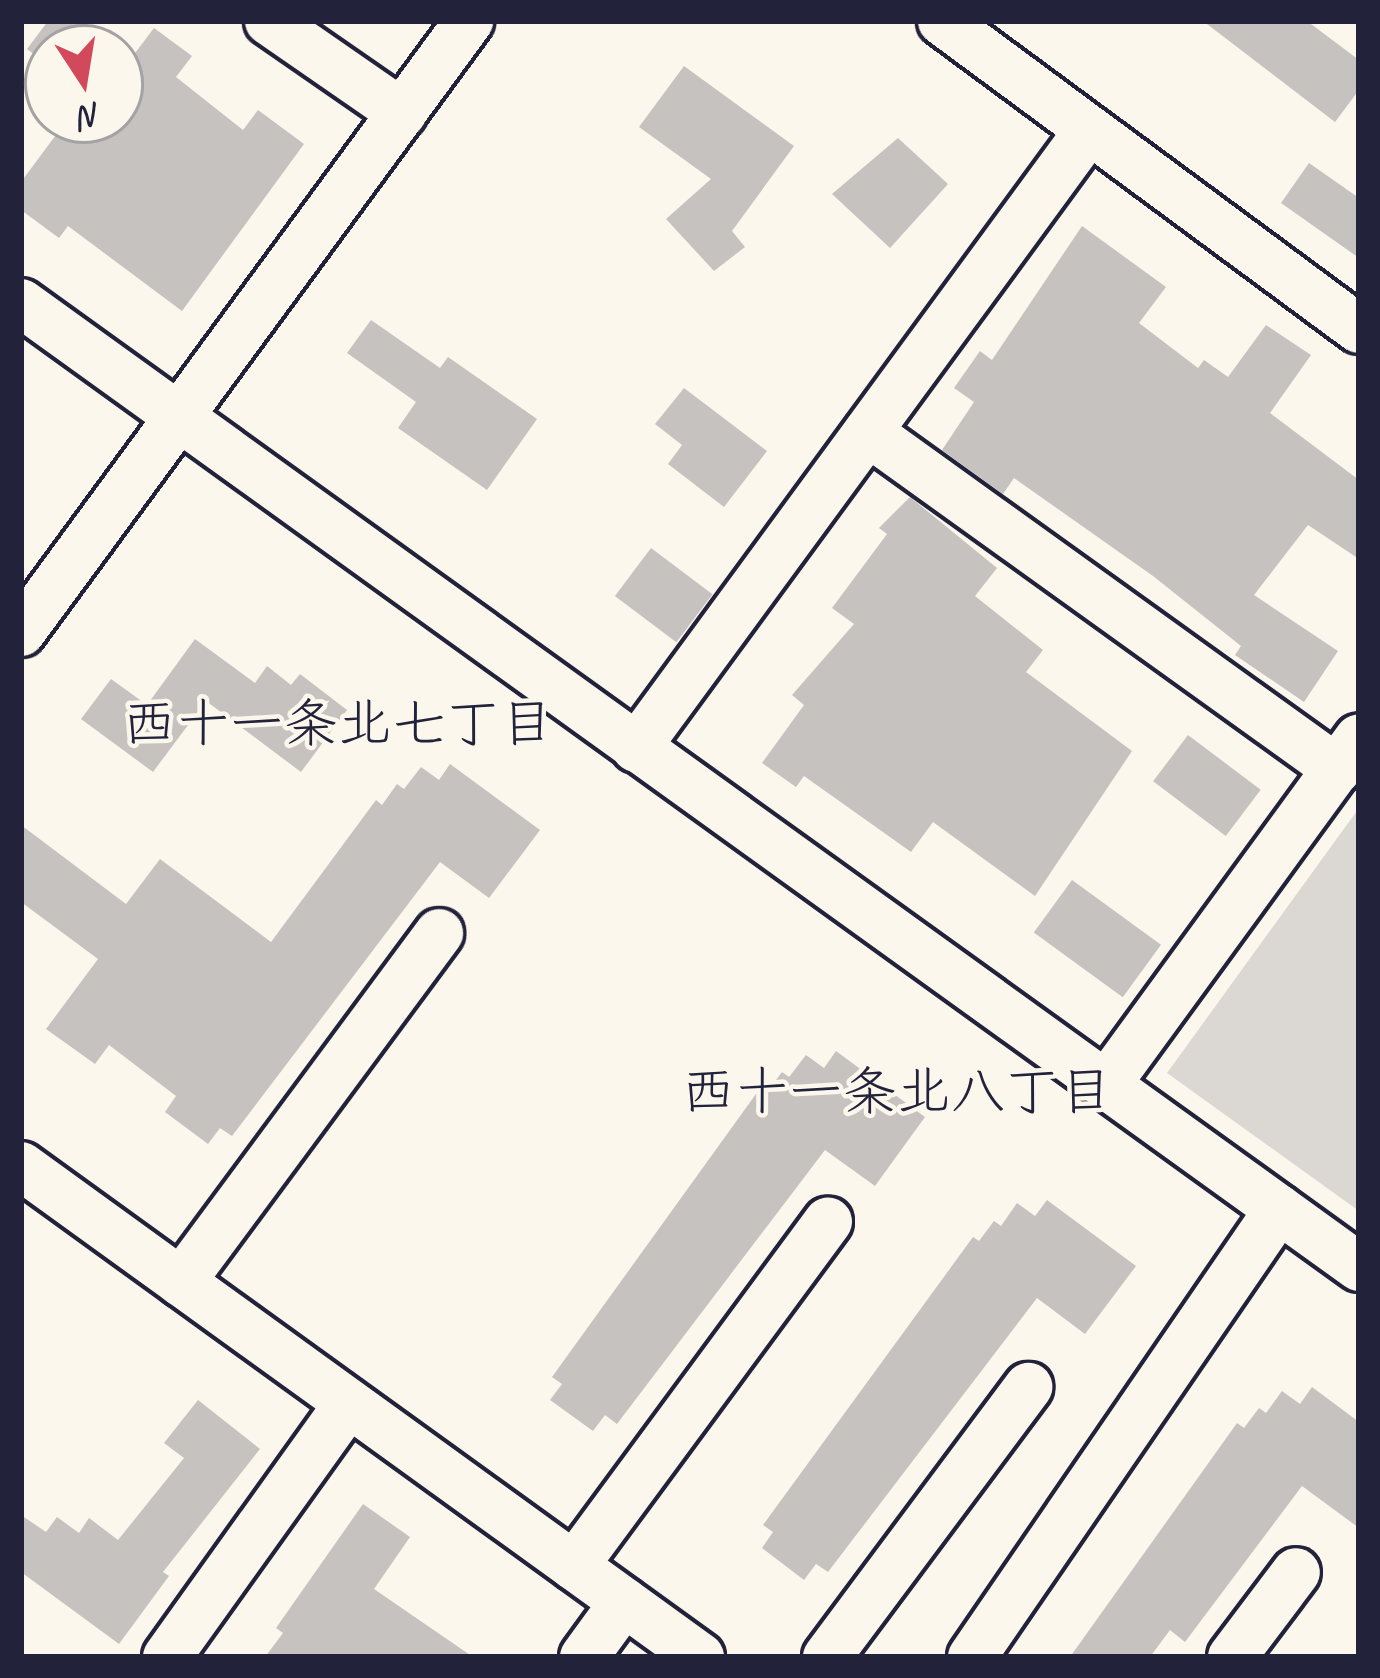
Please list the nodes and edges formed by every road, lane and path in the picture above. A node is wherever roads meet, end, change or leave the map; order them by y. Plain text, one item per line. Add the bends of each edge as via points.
1 (268, 21) edge
2 (470, 21) edge
3 (942, 21) edge
4 (402, 113) junction
5 (1089, 130) junction
6 (21, 303) edge
7 (1359, 329) edge
8 (177, 416) junction
9 (868, 432) junction
10 (21, 632) edge
11 (635, 748) junction
12 (1348, 753) edge
13 (439, 933) dead end
14 (1106, 1085) junction
15 (21, 1166) edge
16 (1279, 1209) junction
17 (828, 1222) dead end
18 (1359, 1267) edge
19 (181, 1282) junction
20 (1028, 1387) dead end
21 (348, 1404) junction
22 (574, 1566) junction
23 (1295, 1573) dead end
24 (624, 1602) junction
25 (166, 1657) edge
26 (584, 1657) edge
27 (700, 1657) edge
28 (827, 1657) edge
29 (972, 1657) edge
30 (1232, 1657) edge

1 - 4 street
2 - 4 street
3 - 5 street
4 - 8 street
5 - 7 street
5 - 9 street
6 - 8 street
8 - 10 street
8 - 11 street
9 - 11 street
9 - 12 street
11 - 14 street
12 - 14 street
13 - 19 street
14 - 16 street
15 - 19 street
16 - 18 street
16 - 29 street
17 - 22 street
19 - 21 street
20 - 28 street
21 - 22 street
21 - 25 street
22 - 24 street
23 - 30 street
24 - 26 street
24 - 27 street

